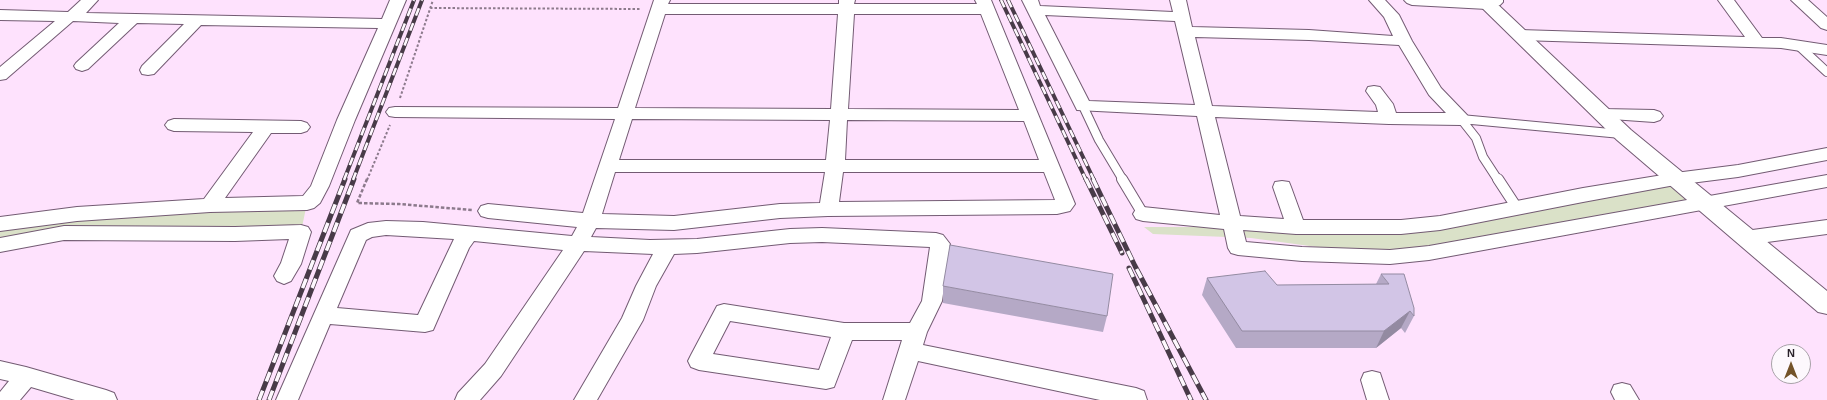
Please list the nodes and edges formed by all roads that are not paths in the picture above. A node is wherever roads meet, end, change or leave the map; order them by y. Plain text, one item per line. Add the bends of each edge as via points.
1 (90, 0) edge
2 (398, 0) edge
3 (1377, 0) edge
4 (1412, 0) edge
5 (1726, 0) edge
6 (1799, 0) edge
7 (1489, 1) edge
8 (660, 4) edge
9 (985, 4) edge
10 (847, 5) edge
11 (1032, 5) edge
12 (0, 15) edge
13 (1182, 16) edge
14 (71, 17) junction
15 (132, 19) junction
16 (196, 20) junction
17 (387, 24) junction
18 (1827, 25) edge
19 (1520, 35) junction
20 (1404, 41) junction
21 (1757, 42) junction
22 (1799, 46) junction
23 (1827, 50) edge
24 (82, 66) dead end
25 (148, 70) dead end
26 (1827, 72) edge
27 (0, 75) edge
28 (1374, 91) dead end
29 (1082, 106) junction
30 (1206, 111) junction
31 (395, 112) road end
32 (1603, 114) junction
33 (625, 115) junction
34 (838, 115) junction
35 (1030, 116) junction
36 (1654, 116) dead end
37 (1389, 118) junction
38 (1461, 119) junction
39 (174, 125) dead end
40 (266, 127) junction
41 (301, 127) dead end
42 (1624, 134) junction
43 (1827, 154) edge
44 (607, 166) junction
45 (1051, 166) junction
46 (835, 167) junction
47 (1675, 179) junction
48 (1825, 184) edge
49 (1282, 187) dead end
50 (288, 204) junction
51 (1704, 204) junction
52 (205, 205) junction
53 (1517, 208) junction
54 (828, 209) junction
55 (488, 211) road end
56 (77, 214) junction
57 (1143, 214) joint
58 (590, 221) junction
59 (1232, 223) junction
60 (0, 224) edge
61 (1296, 227) junction
62 (1827, 227) edge
63 (64, 233) junction
64 (270, 233) junction
65 (469, 233) junction
66 (180, 234) junction
67 (1745, 238) junction
68 (578, 244) junction
69 (0, 245) edge
70 (668, 246) junction
71 (284, 276) dead end
72 (1823, 298) edge
73 (324, 315) junction
74 (844, 331) junction
75 (913, 342) junction
76 (0, 370) edge
77 (26, 376) junction
78 (8, 400) edge
79 (106, 400) edge
80 (286, 400) edge
81 (466, 400) edge
82 (585, 400) edge
83 (894, 400) edge
84 (1136, 400) edge

1 - 14 street
2 - 17 street
3 - 20 street via 1391,16
4 - 7 street
5 - 21 street
6 - 18 street
7 - 19 street
8 - 10 street
8 - 33 street
9 - 10 street
9 - 35 street
10 - 34 street
11 - 13 street
11 - 29 street
12 - 14 street
13 - 20 street via 1309,35
13 - 30 street
14 - 15 street
14 - 27 street
15 - 16 street
15 - 24 street
16 - 17 street
16 - 25 street
17 - 50 street via 313,198 307,203
19 - 21 street
19 - 32 street
20 - 38 street via 1435,90
21 - 22 street
22 - 23 street
22 - 26 lane
28 - 37 street via 1384,104
29 - 30 street
29 - 57 lane
30 - 37 street
30 - 59 street
31 - 33 street
32 - 36 street
32 - 42 street
33 - 34 street
33 - 44 street
34 - 35 street
34 - 46 street
35 - 45 street
37 - 38 street
38 - 42 lane
38 - 53 lane via 1476,138 1483,157
39 - 40 street
40 - 41 street
40 - 52 street
42 - 47 street
43 - 47 street via 1738,171
44 - 46 street
44 - 58 street
45 - 46 street
45 - 54 street via 1065,204 1057,208
46 - 54 street
47 - 51 street
47 - 53 street
48 - 51 street
49 - 61 street
50 - 52 street
50 - 64 street
51 - 59 street via 1429,253 1390,257 1302,254 1238,248
51 - 67 street
52 - 56 street
52 - 66 street
53 - 61 street via 1401,228
54 - 58 street via 780,211 674,223
55 - 58 street
56 - 60 street
56 - 63 street
57 - 59 street
58 - 68 street
59 - 61 street
62 - 67 street
63 - 66 street
63 - 69 street
64 - 66 street
64 - 71 street via 301,232 292,264
65 - 68 street
65 - 73 street via 386,228 368,230 358,235
65 - 73 street via 460,245 425,324
67 - 72 street
68 - 70 street
68 - 81 street via 493,370
70 - 75 street via 697,246 806,235 936,240 940,244 932,301
70 - 82 street via 646,286 632,320
73 - 80 street
74 - 74 street via 724,312 699,361 826,380
74 - 75 street
75 - 83 street
75 - 84 street
76 - 77 street
77 - 78 street
77 - 79 street

